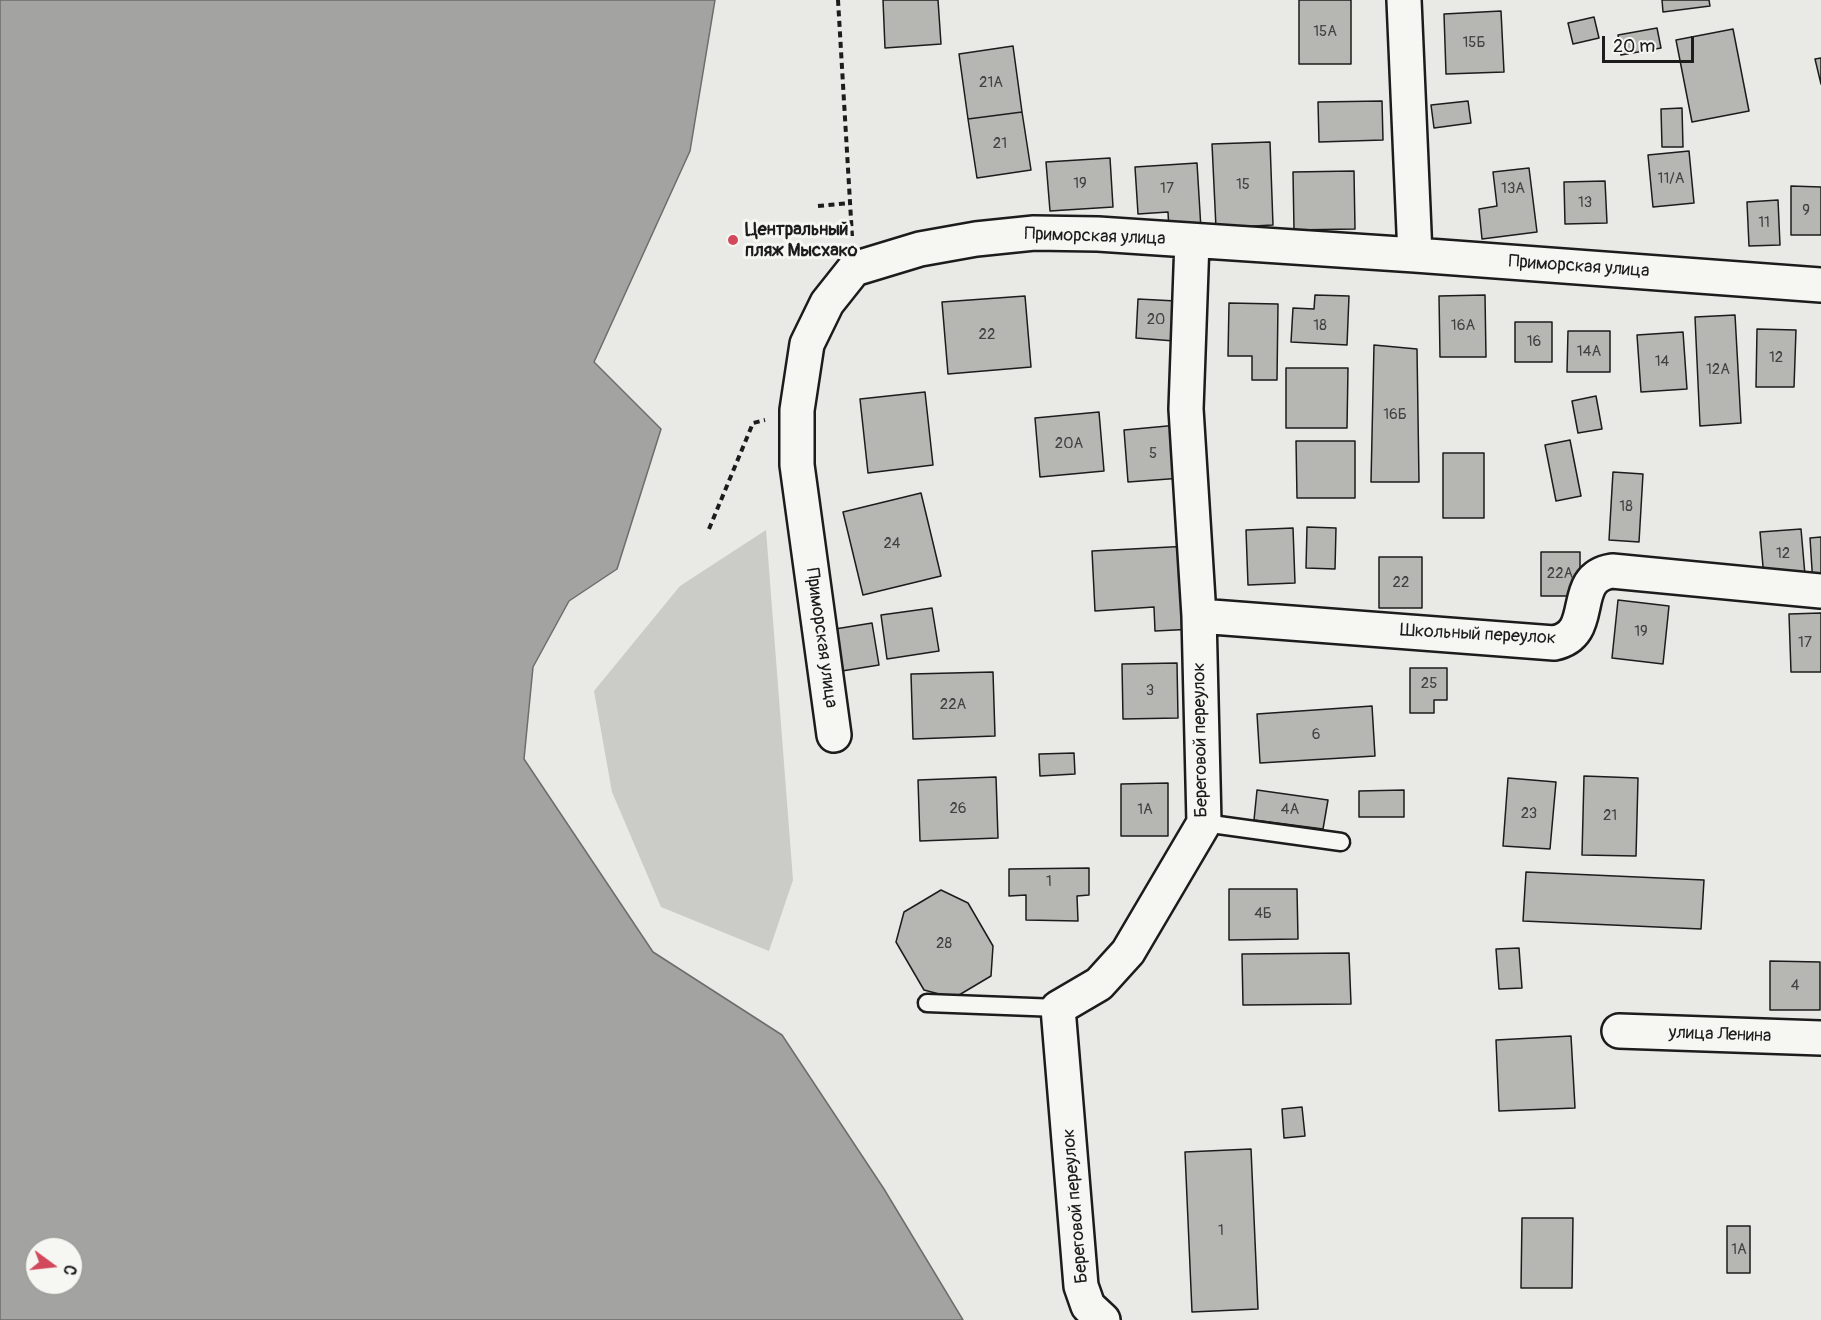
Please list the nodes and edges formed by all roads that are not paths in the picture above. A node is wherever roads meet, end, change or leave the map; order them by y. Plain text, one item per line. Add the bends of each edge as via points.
1 (1404, 0) edge
2 (1192, 241) junction
3 (1415, 255) junction
4 (1821, 285) edge
5 (1821, 591) edge
6 (1199, 616) junction
7 (834, 735) dead end
8 (1204, 823) junction
9 (1341, 842) dead end
10 (927, 1003) dead end
11 (1058, 1008) junction
12 (1619, 1031) dead end
13 (1821, 1038) edge
14 (1103, 1320) edge

1 - 3 street
2 - 3 street, Приморская улица
2 - 6 street, Береговой переулок via 1186,409
2 - 7 street, Приморская улица via 1034,233 976,239 920,249 854,269 827,303 807,344 797,410 797,465
3 - 4 street, Приморская улица
5 - 6 street, Школьный переулок via 1601,572 1588,588 1573,635 1554,643
6 - 8 street, Береговой переулок
8 - 9 lane
8 - 11 street, Береговой переулок via 1128,952 1099,984
10 - 11 lane
11 - 14 street, Береговой переулок via 1081,1286 1088,1306
12 - 13 street, улица Ленина

